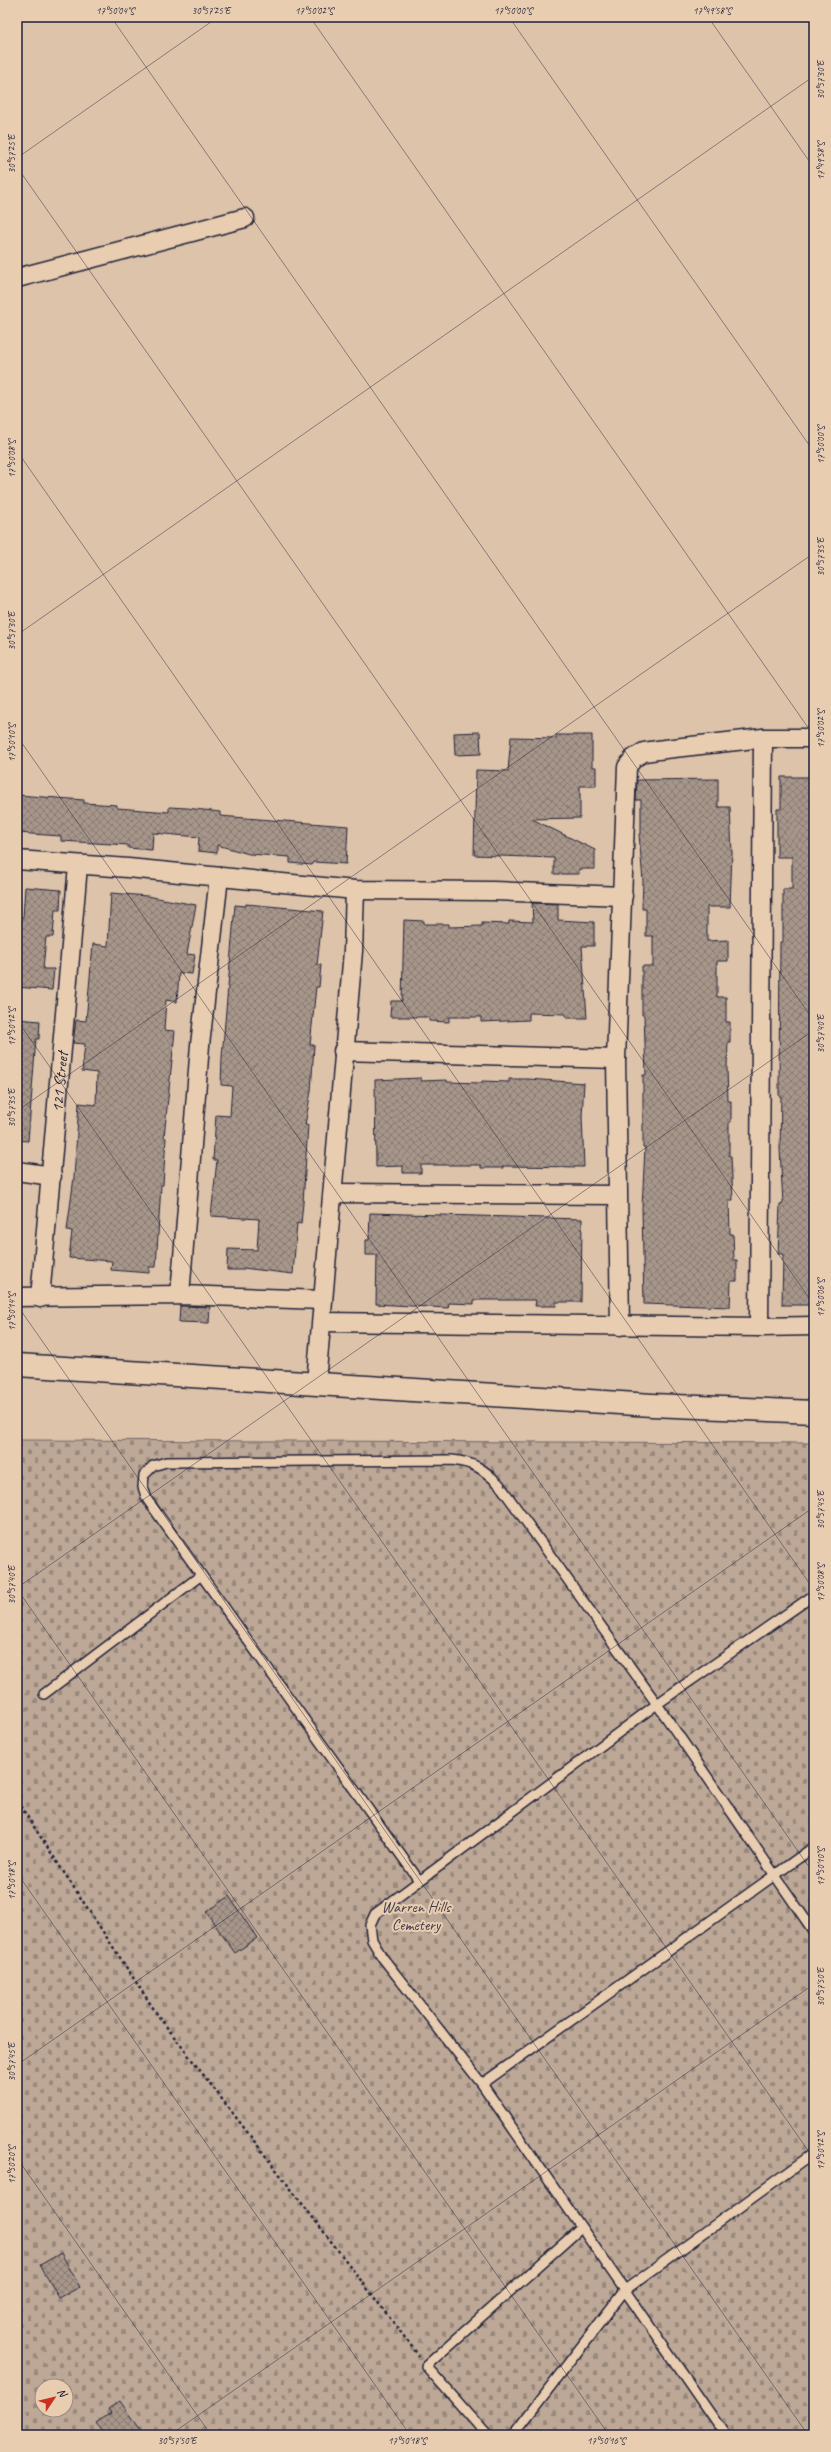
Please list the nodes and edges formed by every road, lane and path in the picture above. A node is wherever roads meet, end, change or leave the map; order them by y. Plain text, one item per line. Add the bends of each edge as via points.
1 (245, 218) dead end
2 (17, 278) edge
3 (763, 738) junction
4 (814, 738) edge
5 (17, 860) edge
6 (78, 866) junction
7 (219, 877) junction
8 (355, 890) junction
9 (623, 896) junction
10 (343, 1051) junction
11 (616, 1059) junction
12 (17, 1171) edge
13 (52, 1176) junction
14 (333, 1193) junction
15 (617, 1195) junction
16 (180, 1295) junction
17 (17, 1297) edge
18 (40, 1298) junction
19 (323, 1300) junction
20 (322, 1322) junction
21 (620, 1326) junction
22 (814, 1326) edge
23 (759, 1327) junction
24 (17, 1365) edge
25 (316, 1382) junction
26 (814, 1412) edge
27 (200, 1576) junction
28 (814, 1595) edge
29 (44, 1694) dead end
30 (657, 1704) junction
31 (17, 1801) edge
32 (814, 1847) edge
33 (774, 1876) junction
34 (418, 1880) junction
35 (814, 1932) edge
36 (482, 2084) junction
37 (814, 2153) edge
38 (581, 2228) junction
39 (625, 2290) junction
40 (426, 2366) junction
41 (487, 2435) edge
42 (513, 2435) edge
43 (725, 2435) edge

1 - 2 street
3 - 4 street
3 - 9 street via 644,752 634,758 627,767
3 - 23 street
5 - 6 street
6 - 7 street
6 - 13 street, 121 Street
7 - 8 street
7 - 16 street via 200,1045
8 - 9 street via 493,891
8 - 10 street via 353,950
9 - 11 street
10 - 11 street
10 - 14 street
11 - 15 street
12 - 13 street
13 - 18 street, 121 Street
14 - 15 street
14 - 19 street
15 - 21 street
16 - 18 street
16 - 19 street
17 - 18 street
19 - 20 street
20 - 21 street
20 - 25 street
21 - 23 street
22 - 23 street
24 - 25 street
25 - 26 street via 652,1405
27 - 29 lane
27 - 30 lane via 147,1500 142,1487 144,1475 153,1466 166,1462 471,1462 484,1470 498,1484
27 - 34 lane
28 - 30 lane
30 - 33 lane
30 - 34 lane
31 - 40 path via 159,2017
32 - 33 lane
33 - 35 lane
33 - 36 lane
34 - 36 lane via 375,1914 370,1925 372,1940 382,1957
36 - 38 lane
37 - 39 lane
38 - 39 lane
38 - 40 lane
39 - 42 lane
39 - 43 lane
40 - 41 lane

